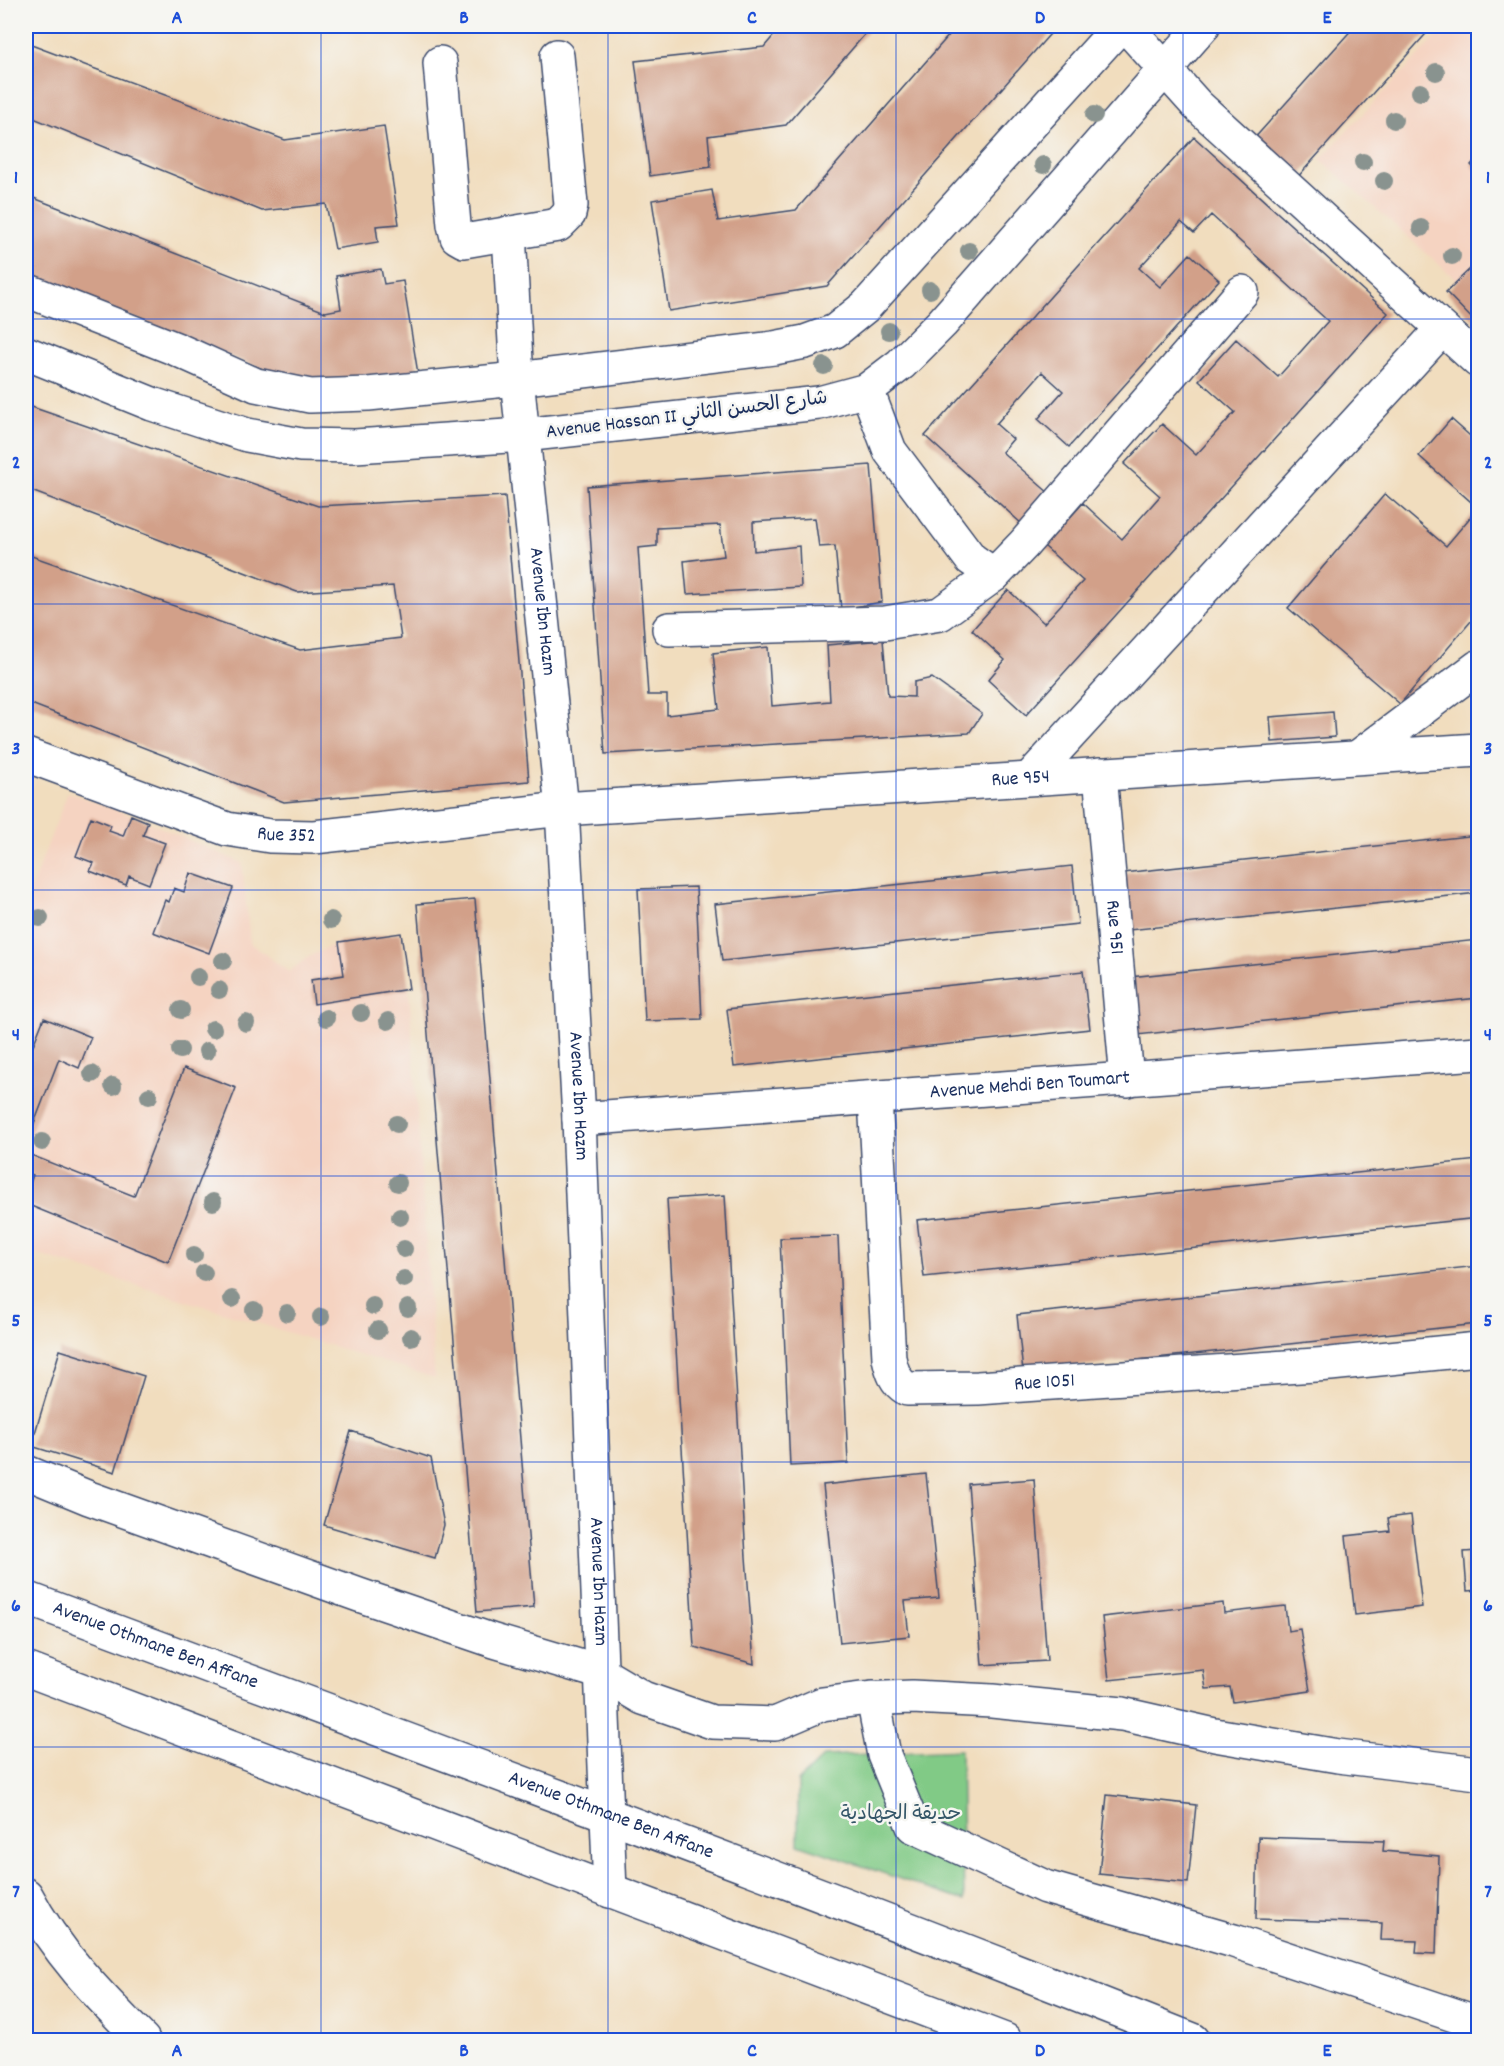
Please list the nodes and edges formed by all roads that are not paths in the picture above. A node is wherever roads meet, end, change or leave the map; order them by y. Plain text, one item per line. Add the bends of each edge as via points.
1 (1120, 26) edge
2 (1126, 26) edge
3 (1203, 26) edge
4 (557, 56) dead end
5 (440, 63) dead end
6 (1164, 69) junction
7 (509, 233) junction
8 (26, 290) edge
9 (1242, 292) dead end
10 (1442, 329) junction
11 (26, 353) edge
12 (1479, 361) edge
13 (517, 379) junction
14 (867, 390) junction
15 (523, 435) junction
16 (994, 575) junction
17 (669, 629) dead end
18 (1479, 667) edge
19 (1479, 750) edge
20 (26, 755) edge
21 (1358, 757) junction
22 (1100, 774) junction
23 (1031, 777) junction
24 (561, 809) junction
25 (1479, 1053) edge
26 (1127, 1080) junction
27 (875, 1098) junction
28 (579, 1119) junction
29 (1479, 1349) edge
30 (26, 1472) edge
31 (26, 1598) edge
32 (26, 1669) edge
33 (599, 1672) junction
34 (873, 1698) junction
35 (1479, 1773) edge
36 (605, 1814) junction
37 (610, 1891) junction
38 (26, 1895) edge
39 (1479, 2023) edge
40 (143, 2040) edge
41 (1005, 2040) edge
42 (1193, 2040) edge

1 - 13 street via 896,275 835,331 774,348
2 - 6 street
3 - 6 street, Avenue Hassan II شارع الحسن الثاني
4 - 7 street via 569,214 558,225
5 - 7 street via 458,237 464,241
6 - 10 street via 1197,105
6 - 14 street, Avenue Hassan II شارع الحسن الثاني via 942,323 901,364
7 - 13 street, Avenue Ibn Hazm
8 - 13 street via 256,385 310,396
9 - 16 street
10 - 12 street
10 - 23 street
11 - 15 street, Avenue Hassan II شارع الحسن الثاني via 152,404 248,435 301,445 355,446
13 - 15 street, Avenue Ibn Hazm
14 - 15 street, Avenue Hassan II شارع الحسن الثاني via 819,403
14 - 16 street via 890,451 971,559
15 - 24 street, Avenue Ibn Hazm
16 - 17 street via 940,614 914,620
18 - 21 street
19 - 21 street, Rue 954
20 - 24 street, Rue 352 via 227,829 270,836 314,837
21 - 22 street, Rue 954
22 - 23 street, Rue 954
22 - 26 street, Rue 951
23 - 24 street, Rue 954
24 - 28 street, Avenue Ibn Hazm
25 - 26 street, Avenue Mehdi Ben Toumart
26 - 27 street, Avenue Mehdi Ben Toumart
27 - 28 street, Avenue Mehdi Ben Toumart
27 - 29 street, Rue 1051 via 889,1358 893,1373 907,1389 1330,1364
28 - 33 street, Avenue Ibn Hazm
30 - 33 street via 359,1595
31 - 36 street, Avenue Othmane Ben Affane
32 - 37 street
33 - 34 street via 643,1698 712,1722 775,1725 822,1704
33 - 36 street, Avenue Ibn Hazm
34 - 35 street via 992,1701 1122,1714 1338,1756
34 - 39 street via 884,1755 913,1826 1046,1887 1234,1941
36 - 37 street, Avenue Ibn Hazm
36 - 42 street, Avenue Othmane Ben Affane
37 - 41 street
38 - 40 street via 38,1920 64,1956

